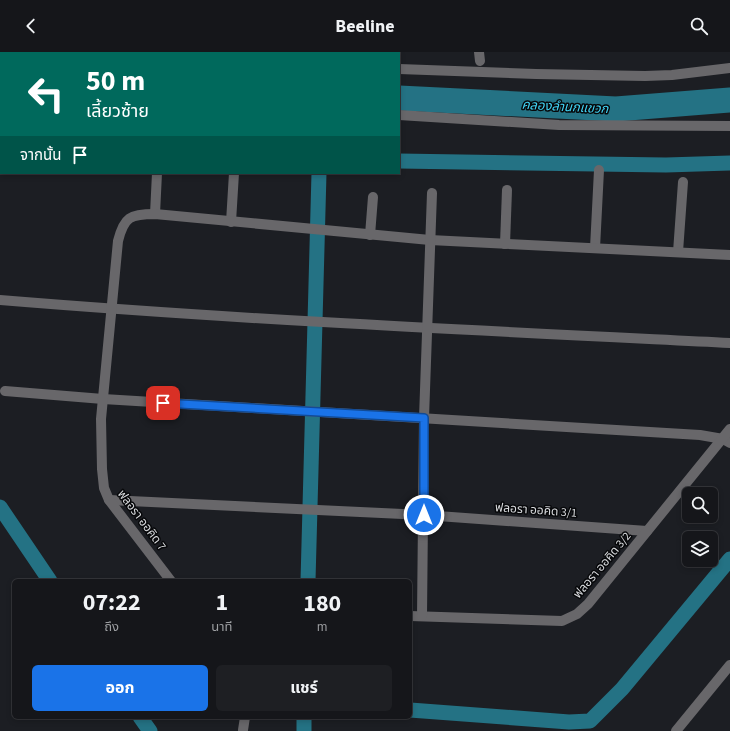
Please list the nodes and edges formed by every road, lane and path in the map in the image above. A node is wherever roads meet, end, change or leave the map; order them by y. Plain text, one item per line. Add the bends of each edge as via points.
1 (730, 68) edge
2 (400, 69) edge
3 (400, 115) edge
4 (730, 126) edge
5 (599, 170) dead end
6 (157, 174) edge
7 (234, 174) edge
8 (683, 182) dead end
9 (507, 190) dead end
10 (432, 193) dead end
11 (372, 198) dead end
12 (155, 214) junction
13 (231, 222) junction
14 (370, 235) junction
15 (430, 240) junction
16 (505, 244) junction
17 (595, 248) junction
18 (678, 252) junction
19 (730, 255) edge
20 (0, 300) edge
21 (111, 309) junction
22 (427, 328) junction
23 (730, 343) edge
24 (5, 391) dead end
25 (103, 399) junction
26 (424, 418) junction
27 (730, 429) edge
28 (727, 441) edge
29 (109, 500) junction
30 (424, 515) junction
31 (647, 531) junction
32 (169, 579) edge
33 (412, 616) edge
34 (422, 616) junction
35 (730, 665) edge
36 (244, 719) edge
37 (243, 730) edge
38 (676, 731) edge

1 - 2 street via 645,76
3 - 4 street via 560,125
5 - 17 street
6 - 12 street
7 - 13 street
8 - 18 street
9 - 16 street
10 - 15 street
11 - 14 street
12 - 13 street, ฟลอรา ออคิด 7
12 - 21 street, ฟลอรา ออคิด 7 via 129,218 121,227
13 - 14 street, ฟลอรา ออคิด 7
14 - 15 street, ฟลอรา ออคิด 7
15 - 16 street, ฟลอรา ออคิด 7
15 - 22 street
16 - 17 street, ฟลอรา ออคิด 7
17 - 18 street, ฟลอรา ออคิด 7
18 - 19 street, ฟลอรา ออคิด 7
20 - 21 street
21 - 22 street
21 - 25 street, ฟลอรา ออคิด 7
22 - 23 street
22 - 26 street
24 - 25 street
25 - 26 street
25 - 29 street, ฟลอรา ออคิด 7 via 102,469 104,488
26 - 28 street via 700,435
26 - 30 street
27 - 28 street, ฟลอรา ออคิด 3/2
28 - 31 street, ฟลอรา ออคิด 3/2
29 - 30 street, ฟลอรา ออคิด 3/1
29 - 32 street, ฟลอรา ออคิด 7
30 - 31 street, ฟลอรา ออคิด 3/1
30 - 34 street
31 - 34 street, ฟลอรา ออคิด 3/2 via 588,604 577,614 562,621
33 - 34 street, ฟลอรา ออคิด 3/2
35 - 38 street
36 - 37 street

